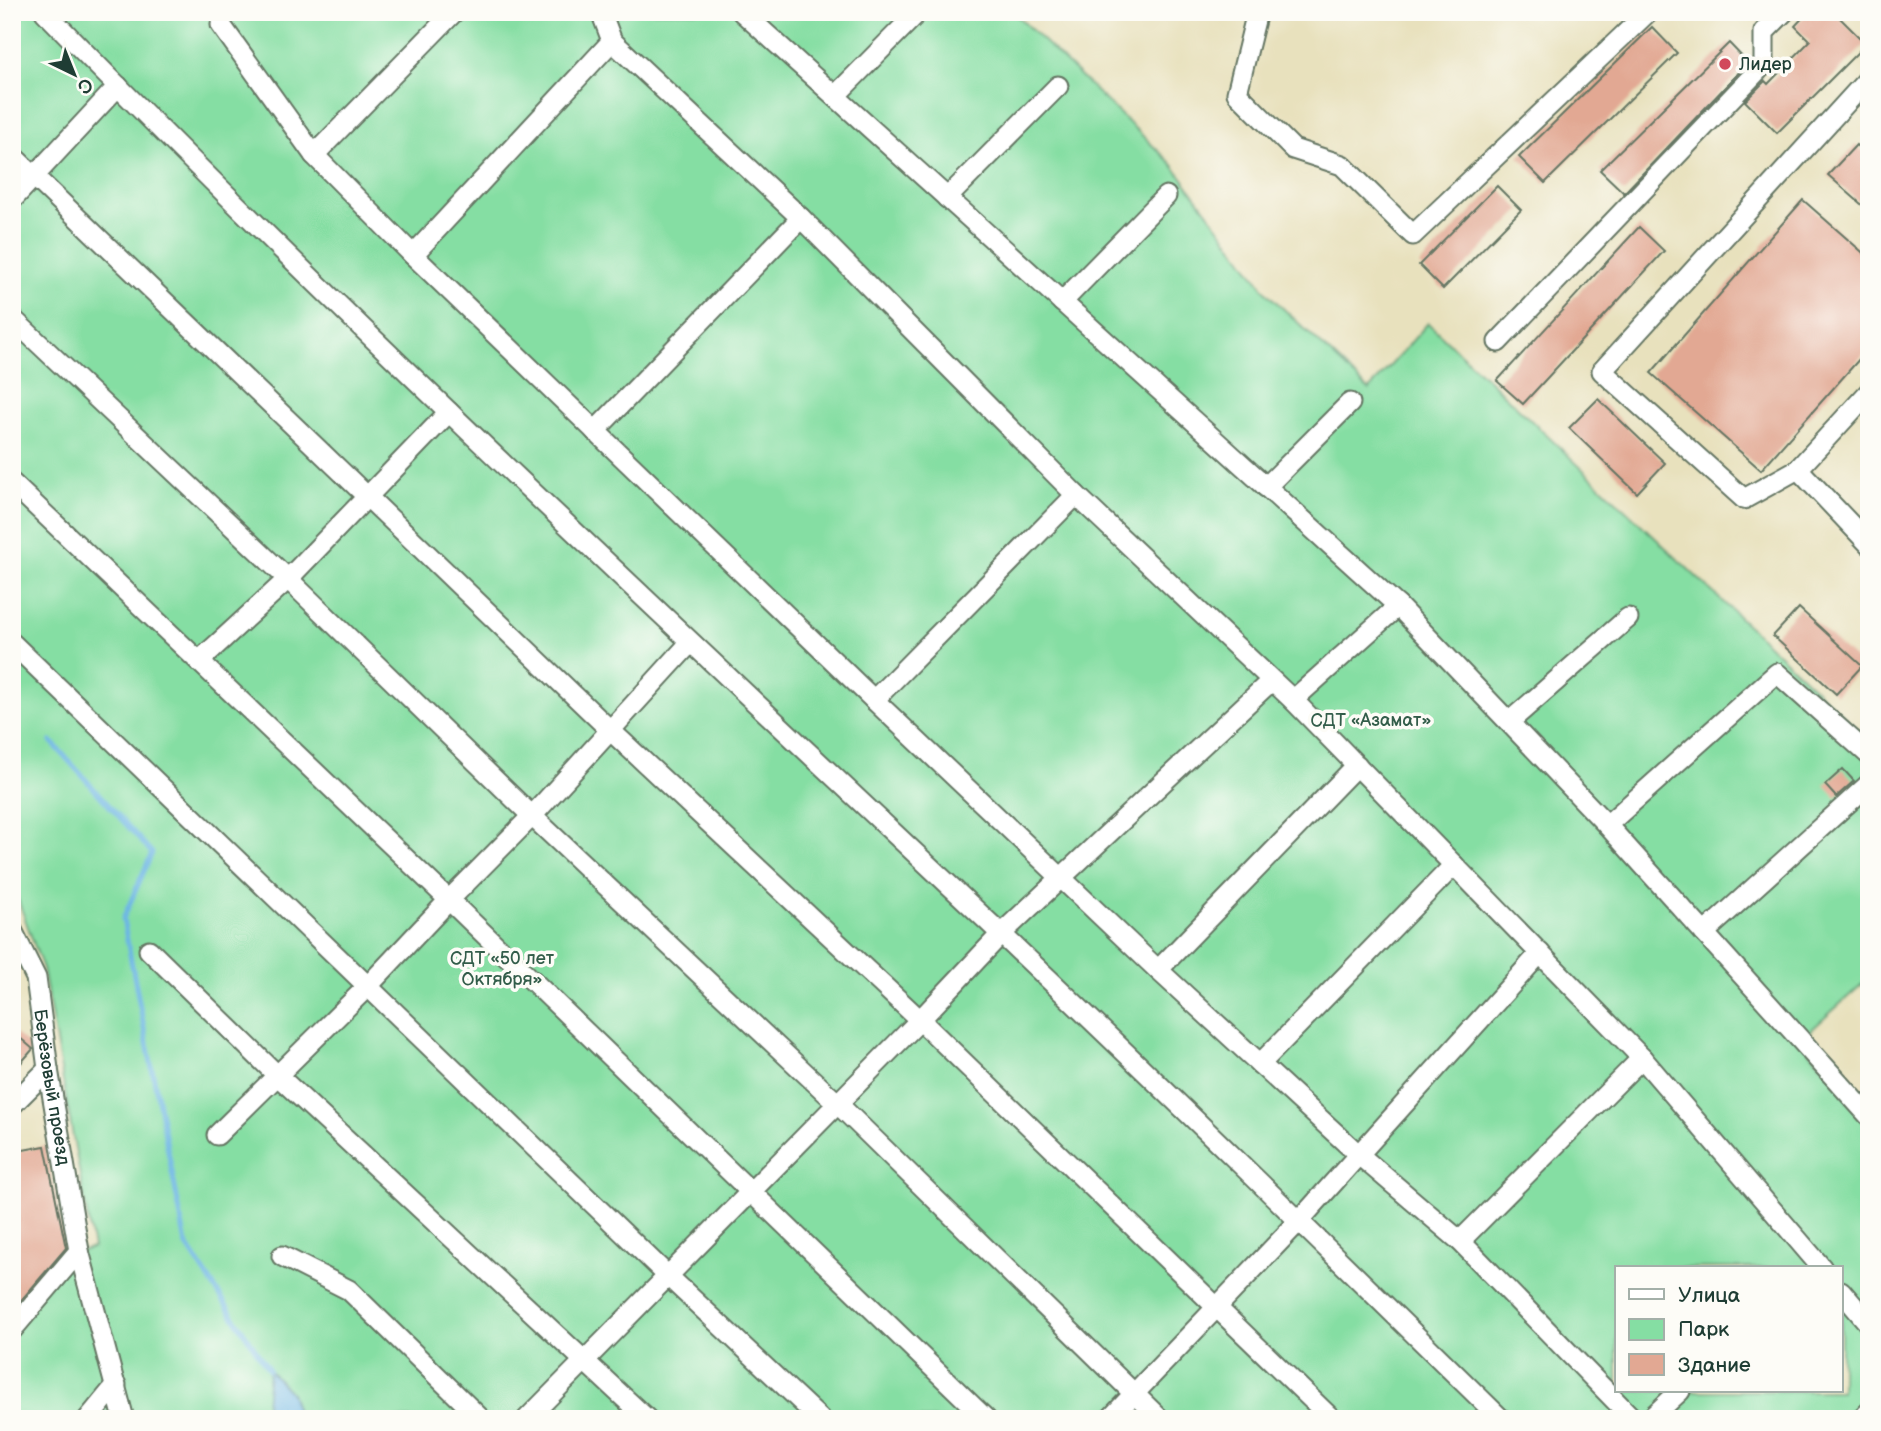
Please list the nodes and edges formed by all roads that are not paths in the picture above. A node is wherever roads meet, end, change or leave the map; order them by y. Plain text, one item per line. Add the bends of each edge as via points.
1 (45, 12) edge
2 (223, 12) edge
3 (454, 12) edge
4 (601, 12) edge
5 (742, 12) edge
6 (918, 12) edge
7 (1257, 12) edge
8 (1648, 12) edge
9 (1784, 12) edge
10 (612, 41) junction
11 (1869, 78) edge
12 (118, 86) junction
13 (1058, 86) dead end
14 (835, 96) junction
15 (12, 155) edge
16 (314, 155) junction
17 (34, 177) junction
18 (1166, 196) dead end
19 (947, 198) junction
20 (12, 200) edge
21 (801, 218) junction
22 (413, 255) junction
23 (1062, 302) junction
24 (12, 318) edge
25 (1498, 342) dead end
26 (1869, 392) edge
27 (1350, 403) dead end
28 (449, 412) junction
29 (595, 430) junction
30 (1798, 469) junction
31 (12, 483) edge
32 (1266, 487) junction
33 (1076, 495) junction
34 (367, 497) junction
35 (1869, 544) edge
36 (288, 579) junction
37 (1398, 606) junction
38 (1628, 618) dead end
39 (12, 643) edge
40 (690, 643) junction
41 (199, 661) junction
42 (1271, 681) junction
43 (874, 700) junction
44 (1293, 700) junction
45 (1508, 722) junction
46 (610, 730) junction
47 (1869, 755) edge
48 (1357, 765) junction
49 (1869, 784) edge
50 (532, 816) junction
51 (1608, 825) junction
52 (1454, 865) junction
53 (1062, 878) junction
54 (449, 900) junction
55 (12, 930) edge
56 (1704, 933) junction
57 (1001, 934) junction
58 (149, 950) dead end
59 (1540, 953) junction
60 (1157, 970) junction
61 (368, 986) junction
62 (920, 1020) junction
63 (1642, 1058) junction
64 (1260, 1064) junction
65 (48, 1069) junction
66 (278, 1076) junction
67 (838, 1104) junction
68 (12, 1105) edge
69 (1869, 1116) edge
70 (217, 1135) dead end
71 (1357, 1154) junction
72 (750, 1192) junction
73 (1299, 1220) junction
74 (1460, 1241) junction
75 (79, 1251) junction
76 (282, 1256) dead end
77 (1816, 1266) edge
78 (668, 1276) junction
79 (1842, 1292) edge
80 (1217, 1305) junction
81 (1869, 1325) edge
82 (12, 1330) edge
83 (586, 1361) junction
84 (116, 1385) junction
85 (1678, 1392) edge
86 (1133, 1393) junction
87 (1869, 1412) edge
88 (88, 1419) edge
89 (124, 1419) edge
90 (481, 1419) edge
91 (527, 1419) edge
92 (647, 1419) edge
93 (820, 1419) edge
94 (986, 1419) edge
95 (1110, 1419) edge
96 (1160, 1419) edge
97 (1332, 1419) edge
98 (1501, 1419) edge
99 (1633, 1419) edge
100 (1650, 1419) edge
101 (1861, 1419) edge

1 - 12 street
2 - 16 street via 221,25
3 - 16 street
4 - 10 street
5 - 14 street
6 - 14 street
7 - 8 street via 1237,93 1293,149 1342,165 1413,236
9 - 25 street via 1763,32 1764,64
10 - 21 street
10 - 22 street
11 - 30 street via 1602,371 1744,499
12 - 17 street
12 - 28 street
13 - 19 street
14 - 19 street
15 - 17 street
16 - 22 street
17 - 20 street
17 - 34 street
18 - 23 street
19 - 23 street
21 - 29 street
21 - 33 street
22 - 29 street
23 - 32 street
24 - 36 street
26 - 30 street
27 - 32 street
28 - 34 street
28 - 40 street
29 - 43 street
30 - 35 street
31 - 41 street
32 - 37 street
33 - 42 street
33 - 43 street
34 - 36 street
34 - 46 street
36 - 41 street
36 - 50 street
37 - 44 street
37 - 45 street
38 - 45 street
39 - 61 street
40 - 46 street
40 - 57 street
41 - 54 street
42 - 44 street
42 - 53 street
43 - 53 street
44 - 48 street
45 - 51 street
46 - 50 street
46 - 62 street
47 - 51 street via 1777,673
48 - 52 street
48 - 60 street
49 - 56 street
50 - 54 street
50 - 67 street
51 - 56 street
52 - 59 street
52 - 64 street
53 - 57 street
53 - 60 street
54 - 61 street
54 - 72 street
55 - 65 street, Берёзовый проезд via 36,978
56 - 69 street
57 - 62 street
57 - 73 street
58 - 66 street
59 - 63 street
59 - 71 street
60 - 64 street
61 - 66 street
61 - 78 street
62 - 67 street
62 - 80 street
63 - 74 street
63 - 77 street
64 - 71 street
65 - 68 street
65 - 75 street, Берёзовый проезд
66 - 70 street
66 - 83 street
67 - 72 street
67 - 86 street
71 - 73 street
71 - 74 street
72 - 78 street
72 - 94 street
73 - 80 street
73 - 98 street
74 - 99 street
75 - 82 street
75 - 84 street, Берёзовый проезд
76 - 90 street via 349,1290
78 - 83 street
78 - 93 street
79 - 81 street
80 - 86 street
80 - 97 street
83 - 91 street
83 - 92 street
84 - 88 street
84 - 89 street, Берёзовый проезд
85 - 100 street
86 - 95 street
86 - 96 street
87 - 101 street

